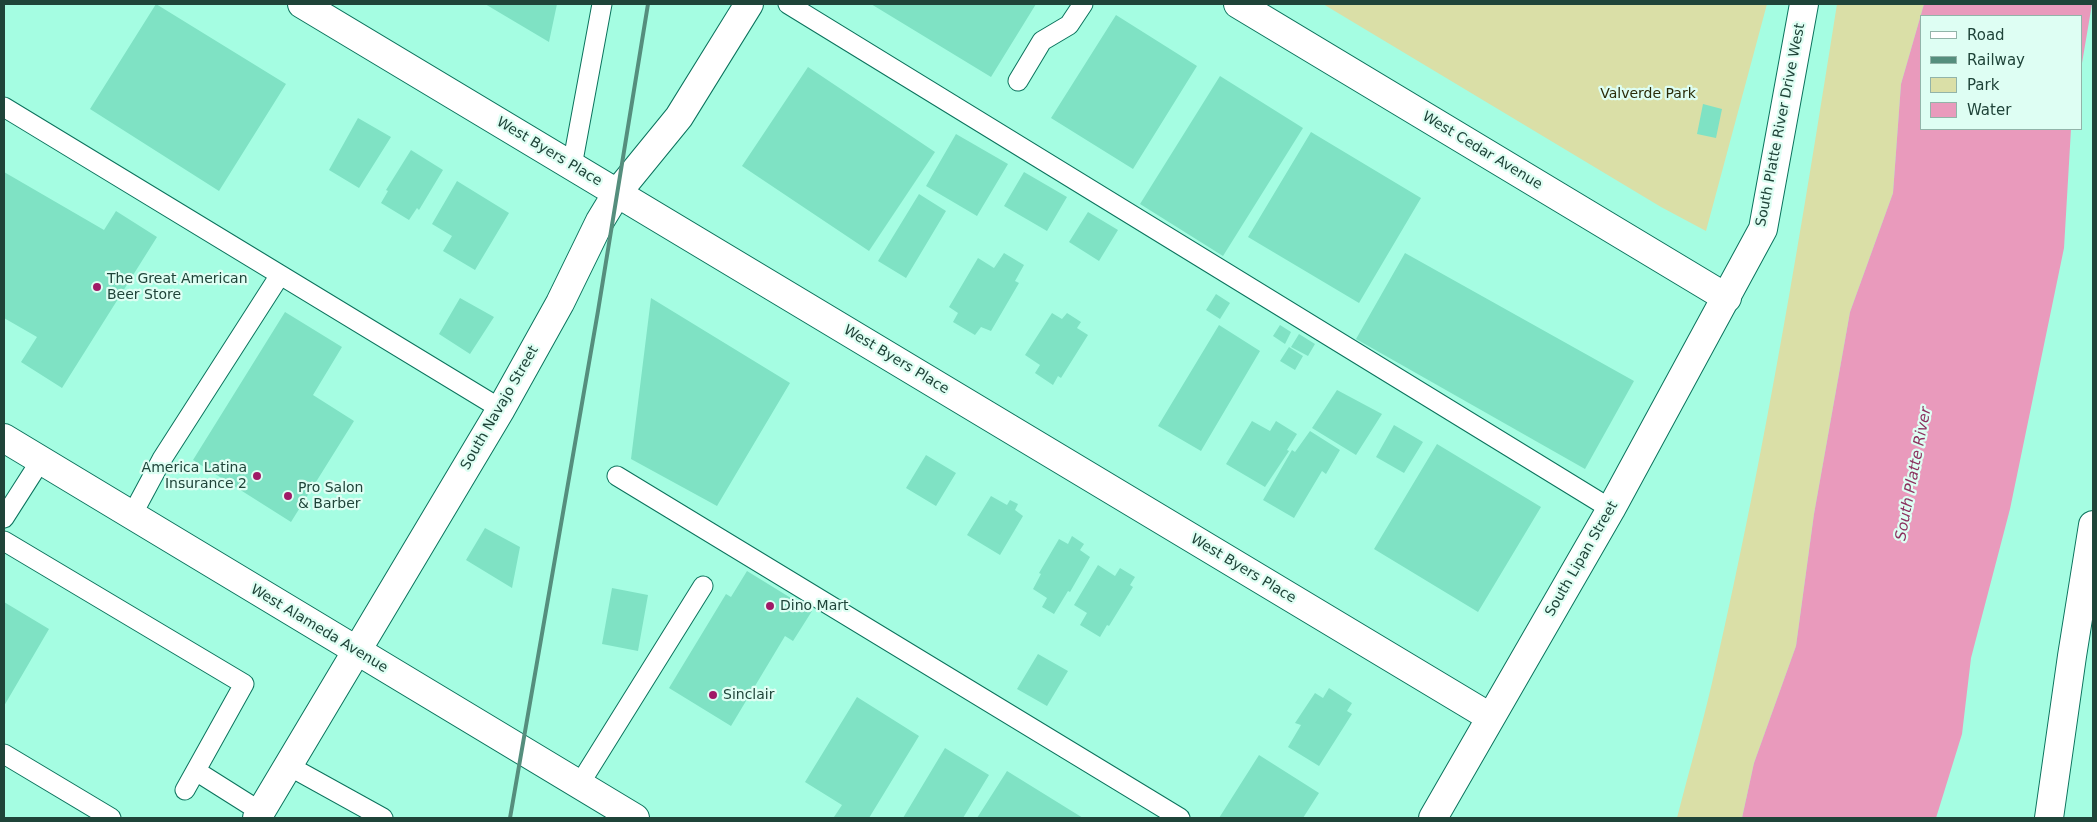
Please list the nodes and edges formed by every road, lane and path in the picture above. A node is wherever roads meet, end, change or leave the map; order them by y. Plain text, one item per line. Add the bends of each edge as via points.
1 (302, 4) edge
2 (602, 4) edge
3 (749, 4) edge
4 (788, 4) edge
5 (1083, 4) edge
6 (1238, 4) edge
7 (1804, 4) edge
8 (1018, 81) dead end
9 (4, 107) edge
10 (572, 166) junction
11 (618, 193) junction
12 (280, 275) junction
13 (1727, 298) junction
14 (501, 409) junction
15 (4, 438) edge
16 (41, 460) junction
17 (617, 476) dead end
18 (1611, 509) junction
19 (132, 515) junction
20 (4, 518) edge
21 (2093, 525) edge
22 (4, 541) edge
23 (704, 586) dead end
24 (358, 652) junction
25 (1490, 717) junction
26 (4, 754) edge
27 (289, 766) junction
28 (196, 771) junction
29 (579, 785) junction
30 (185, 790) dead end
31 (259, 815) edge
32 (111, 818) edge
33 (383, 818) edge
34 (635, 818) edge
35 (1180, 818) edge
36 (1433, 818) edge
37 (2049, 818) edge

1 - 10 main road, West Byers Place
2 - 10 lane
3 - 11 main road, South Navajo Street via 679,116
4 - 18 lane
5 - 8 lane via 1069,25 1042,41
6 - 13 main road, West Cedar Avenue
7 - 13 main road, South Platte River Drive West via 1763,229
9 - 12 lane
10 - 11 main road, West Byers Place
11 - 14 main road, South Navajo Street
11 - 25 main road, West Byers Place
12 - 14 lane
12 - 19 lane via 162,460
13 - 18 main road, South Lipan Street
14 - 24 main road, South Navajo Street
15 - 16 main road, West Alameda Avenue
16 - 19 main road, West Alameda Avenue
16 - 20 lane
17 - 35 lane
18 - 25 main road, South Lipan Street
19 - 24 main road, West Alameda Avenue
21 - 37 main road
22 - 28 lane via 244,684
23 - 29 lane
24 - 27 main road, South Navajo Street
24 - 29 main road, West Alameda Avenue
25 - 36 main road, South Lipan Street
26 - 32 lane
27 - 31 main road, South Navajo Street
27 - 33 lane
28 - 30 lane
28 - 31 lane
29 - 34 main road, West Alameda Avenue

